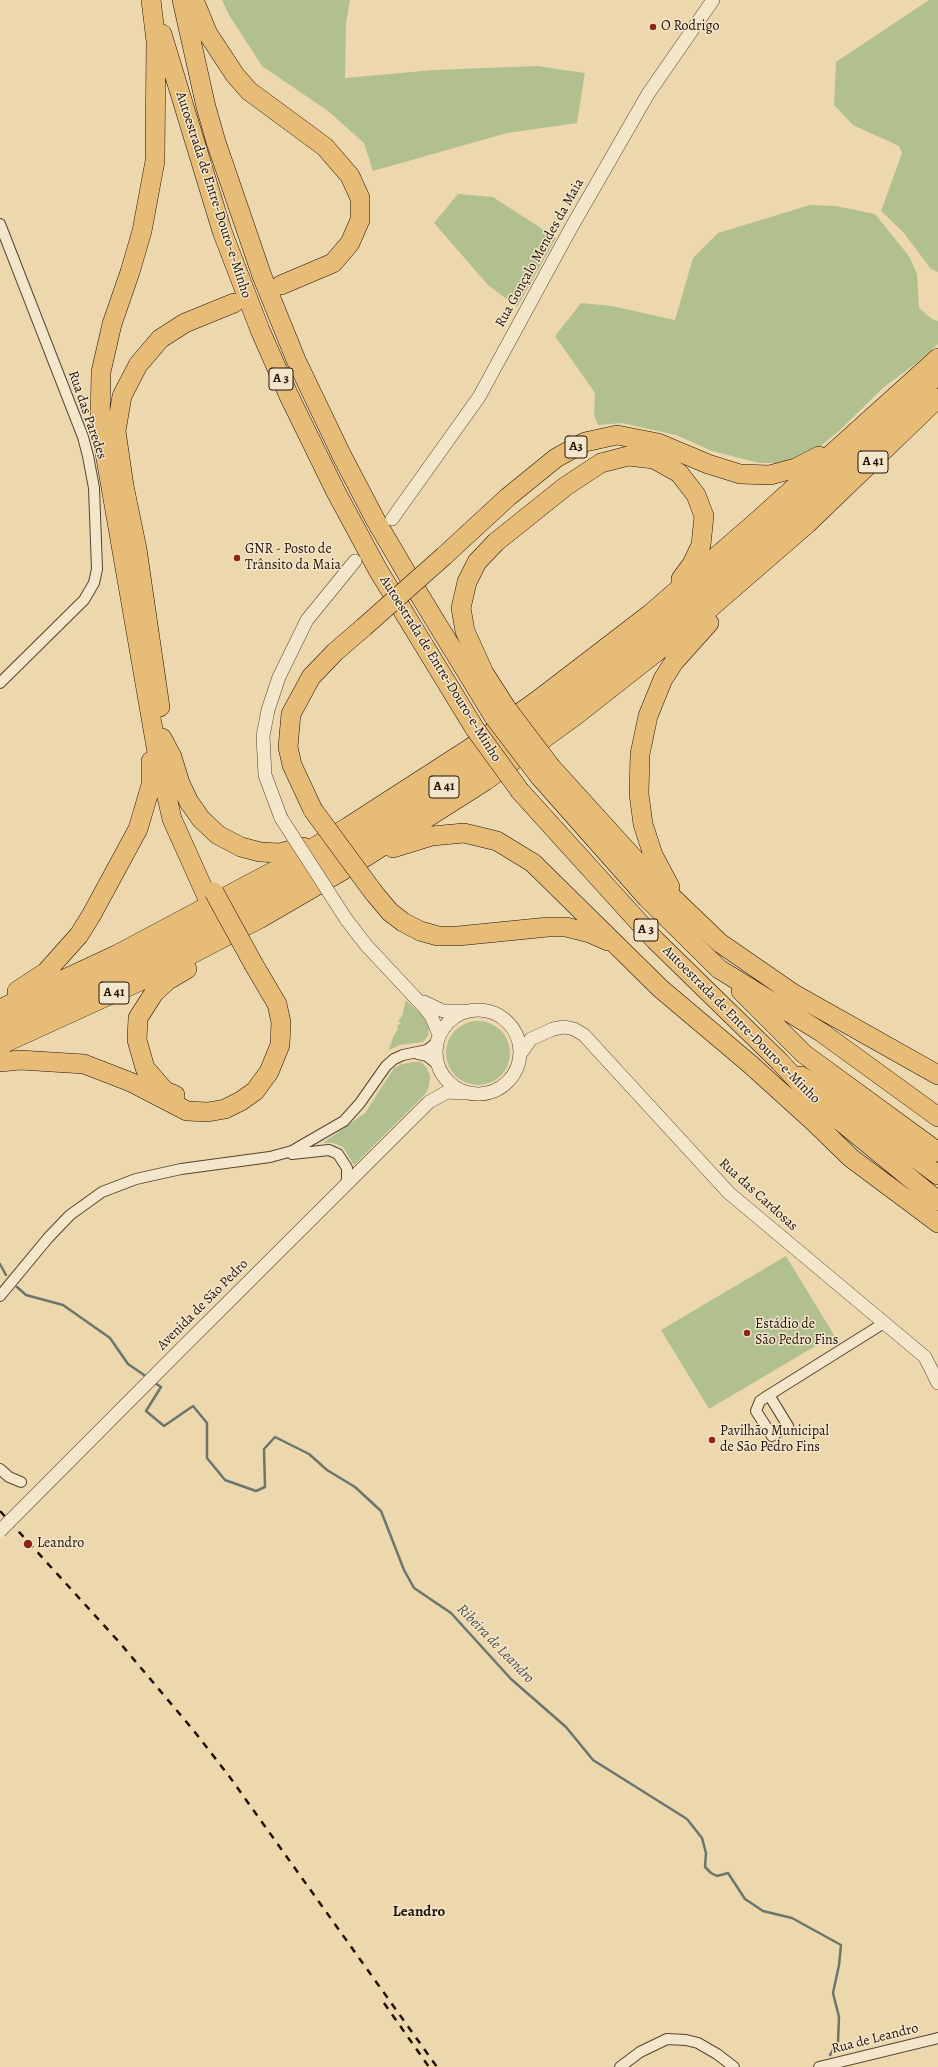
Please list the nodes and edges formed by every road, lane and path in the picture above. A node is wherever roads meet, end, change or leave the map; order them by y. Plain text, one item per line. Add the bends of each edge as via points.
1 (152, 0) edge
2 (182, 0) edge
3 (194, 0) edge
4 (713, 0) edge
5 (0, 224) edge
6 (281, 285) dead end
7 (234, 303) dead end
8 (938, 358) edge
9 (938, 374) edge
10 (938, 398) edge
11 (854, 434) junction
12 (392, 519) dead end
13 (355, 561) dead end
14 (754, 571) junction
15 (650, 614) junction
16 (0, 683) edge
17 (501, 713) junction
18 (150, 716) junction
19 (162, 738) junction
20 (545, 772) junction
21 (348, 827) junction
22 (359, 861) junction
23 (210, 895) junction
24 (695, 920) junction
25 (214, 943) junction
26 (620, 947) junction
27 (250, 967) junction
28 (719, 969) junction
29 (416, 997) junction
30 (0, 1002) edge
31 (0, 1009) edge
32 (468, 1011) junction
33 (510, 1024) junction
34 (0, 1026) edge
35 (539, 1034) junction
36 (438, 1039) junction
37 (0, 1044) edge
38 (521, 1053) junction
39 (414, 1054) junction
40 (0, 1062) edge
41 (780, 1062) junction
42 (438, 1068) junction
43 (938, 1075) edge
44 (466, 1094) junction
45 (429, 1102) junction
46 (938, 1117) edge
47 (938, 1152) edge
48 (270, 1157) junction
49 (938, 1176) edge
50 (344, 1188) junction
51 (938, 1200) edge
52 (938, 1223) edge
53 (0, 1296) edge
54 (884, 1323) junction
55 (938, 1383) edge
56 (769, 1395) dead end
57 (0, 1469) edge
58 (21, 1482) dead end
59 (0, 1531) edge
60 (938, 2038) edge
61 (620, 2067) edge
62 (734, 2067) edge
63 (818, 2067) edge

1 - 18 highway via 156,41 155,160 142,231 112,324 103,365 100,424
1 - 41 highway, Autoestrada de Entre-Douro-e-Minho / A 3, bridge via 222,232 274,364 320,460 371,556 475,729 520,791 655,940
2 - 17 highway, Autoestrada de Entre-Douro-e-Minho / A 3 via 216,142 262,276 294,353 342,456 379,527
3 - 6 highway via 208,34 235,75 249,91 324,147 350,176 360,198 360,220 350,242 333,263
4 - 12 street, Rua Gonçalo Mendes da Maia via 648,94 479,397
5 - 16 street, Rua das Paredes via 87,450 94,488 97,569 94,584 84,600
7 - 19 highway via 185,323 160,339 138,365 122,396 116,431 148,616
8 - 11 highway
9 - 34 highway, A 41 via 838,472 708,588 601,675 472,768 384,825 262,896 98,981
10 - 14 highway, A 41 via 848,486
11 - 15 highway
11 - 26 highway, A3, bridge via 796,468 770,475 740,474 658,443 617,435 585,442 556,458 508,497 335,652 311,677 291,714 288,747 292,764 313,810 374,893 390,912 403,922 420,931 438,936 566,927 590,933
13 - 29 street, bridge via 307,620 279,677 263,736 265,775 281,818 346,919 375,956
14 - 22 highway, A 41 via 649,659 544,739
14 - 24 highway via 737,599 704,628 674,662 655,696 640,754 639,794 648,840 660,870
15 - 17 highway via 692,564 701,545 704,516 696,495 679,473 654,459 628,456 601,463 566,486 496,542 477,562 467,582 461,608 465,631
15 - 21 highway via 525,710
17 - 20 highway, bridge
18 - 23 highway via 172,819
18 - 30 highway via 151,785 138,829 92,914 70,946 46,972
19 - 21 highway via 172,757 180,783 193,807 211,829 233,844 255,851 280,853 314,844
19 - 23 highway via 180,816
20 - 24 highway
20 - 28 highway, Autoestrada de Entre-Douro-e-Minho / A 3 via 648,898
21 - 31 highway via 200,912 118,954
22 - 25 highway, A 41
22 - 26 highway via 432,836 464,833 497,841 534,863
23 - 27 highway, bridge
24 - 43 highway via 720,943 794,994
25 - 27 highway via 200,960 168,980 154,993 138,1018 137,1040 144,1068 165,1091 195,1101 224,1099 248,1084 263,1064 271,1041 271,1025 267,1008
25 - 37 highway, A 41 via 103,998
26 - 52 highway via 661,989 761,1074 852,1158
27 - 40 highway via 277,1004 281,1022 280,1045 269,1072 255,1091 225,1109 208,1112 187,1111 133,1084 84,1064 20,1060
28 - 46 highway, Autoestrada de Entre-Douro-e-Minho / A 3 via 820,1032
28 - 47 highway, A 3 via 804,1054
29 - 32 street via 435,1009
29 - 36 street via 431,1016
32 - 33 street via 491,1012
32 - 36 street via 451,1020
33 - 35 street, Rua das Cardosas via 530,1035
33 - 38 street via 518,1038
35 - 38 street, Rua das Cardosas via 531,1039
35 - 54 street, Rua das Cardosas via 564,1027 584,1035 729,1193
36 - 39 street via 427,1050
36 - 42 street
38 - 44 street via 512,1078 503,1087 485,1094
39 - 42 street via 427,1056
39 - 48 street via 403,1055 386,1066 344,1121 292,1151
41 - 49 highway, A 3 via 828,1093
41 - 51 highway, Autoestrada de Entre-Douro-e-Minho / A 3 via 816,1102
42 - 44 street via 447,1082
42 - 45 street, Avenida de São Pedro via 438,1086
44 - 45 street, Avenida de São Pedro via 447,1092
45 - 50 street, Avenida de São Pedro
48 - 50 street via 329,1150 338,1154 347,1168
48 - 53 street via 181,1169 136,1179 102,1192 66,1219
50 - 59 street, Avenida de São Pedro, bridge
54 - 55 street, Rua das Cardosas via 925,1356
54 - 56 street
57 - 58 street via 9,1477
60 - 63 street, Rua de Leandro
61 - 62 street via 640,2052 667,2039 686,2040 698,2044

